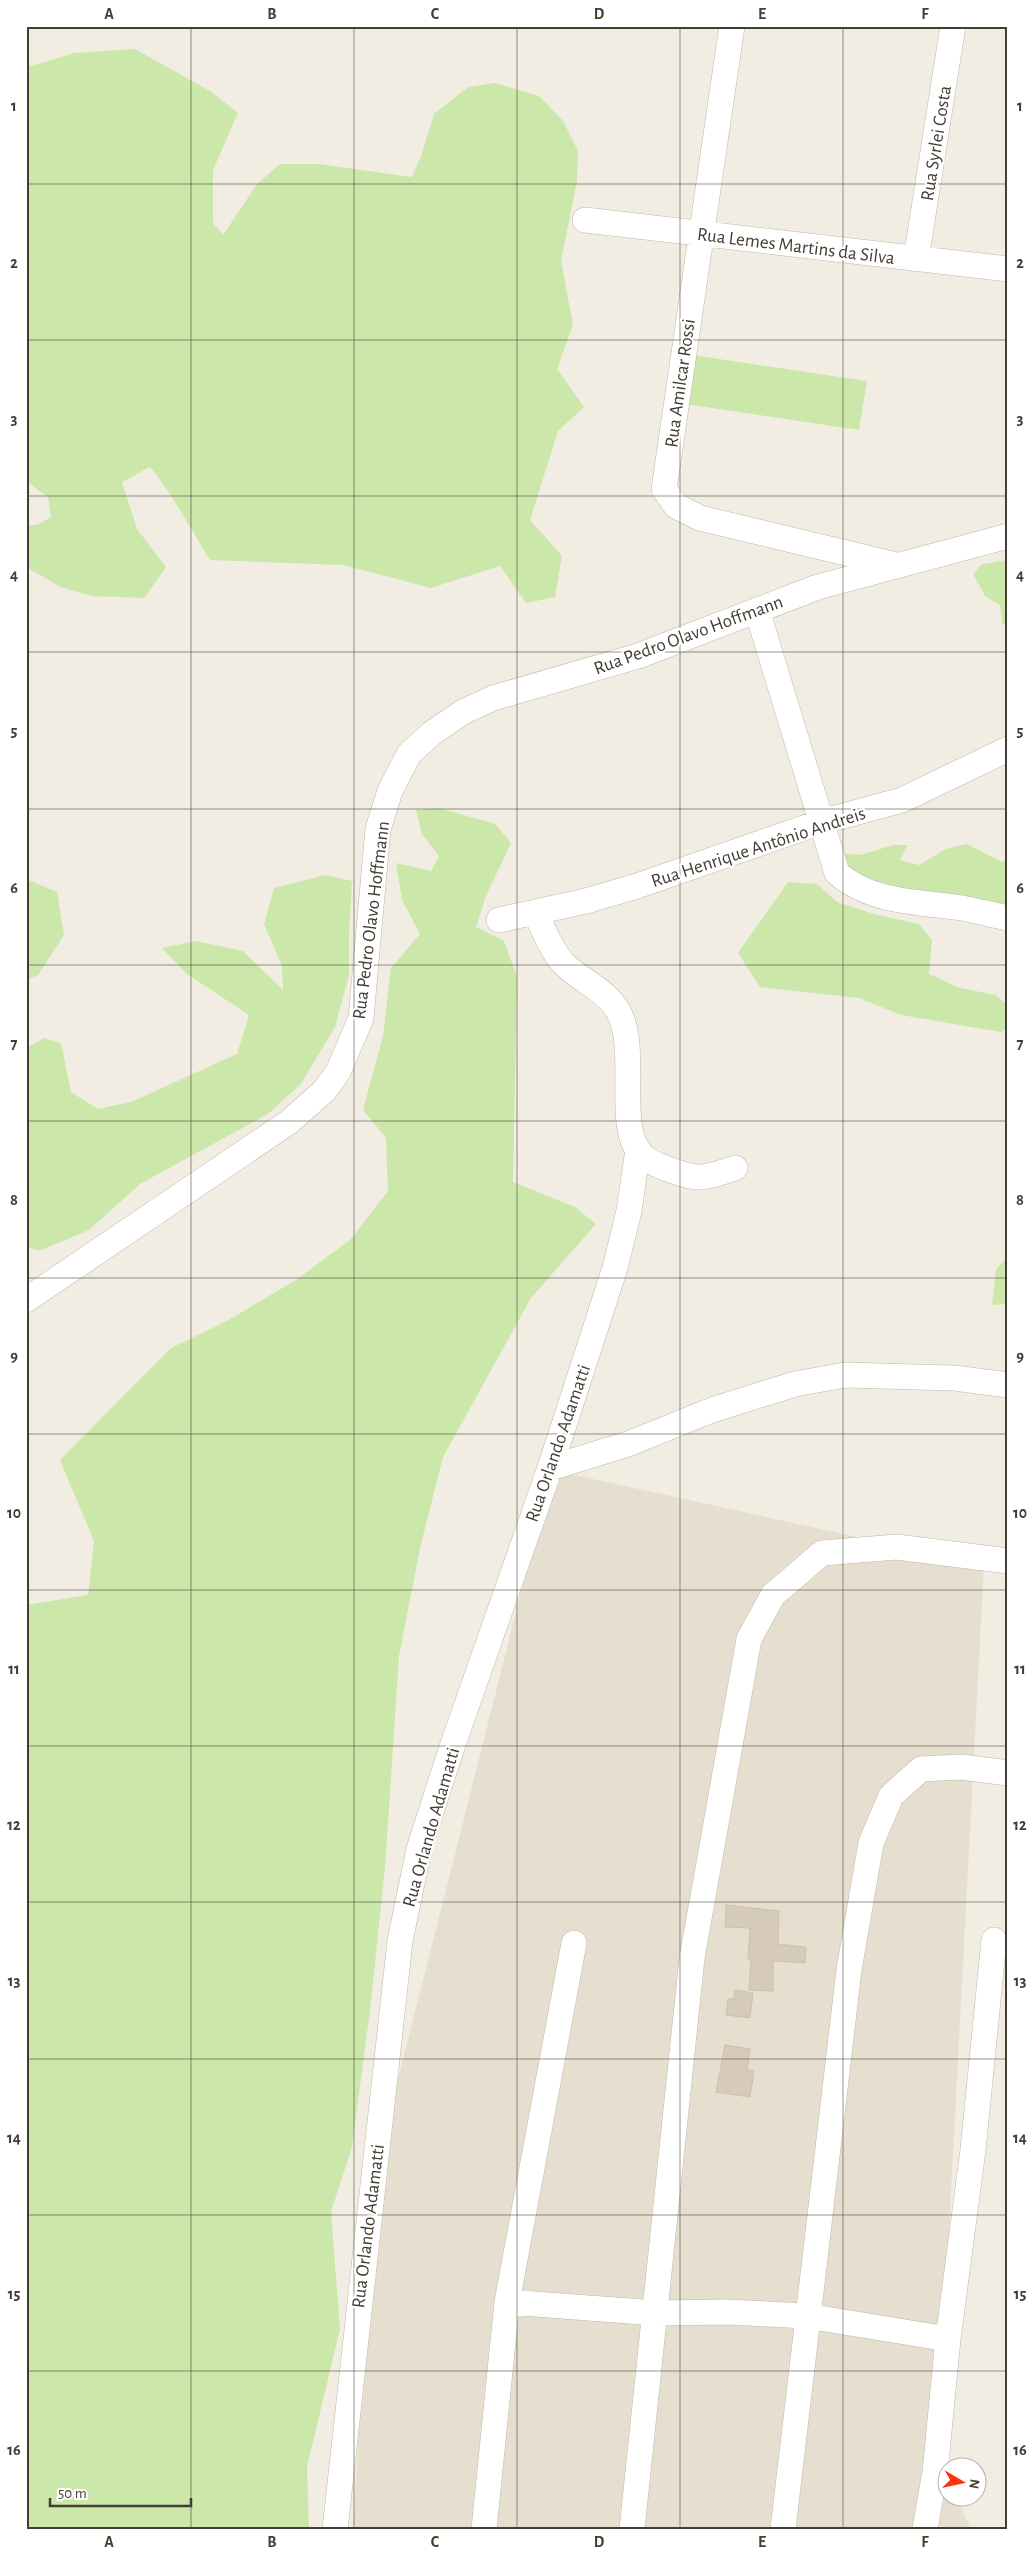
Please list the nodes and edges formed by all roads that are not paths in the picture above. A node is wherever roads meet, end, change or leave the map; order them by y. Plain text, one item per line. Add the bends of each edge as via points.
1 (732, 26) edge
2 (953, 26) edge
3 (585, 220) dead end
4 (702, 233) junction
5 (916, 259) junction
6 (1008, 269) edge
7 (1008, 536) edge
8 (900, 566) junction
9 (757, 610) junction
10 (1008, 749) edge
11 (821, 822) junction
12 (536, 913) junction
13 (1008, 918) edge
14 (499, 920) dead end
15 (638, 1149) junction
16 (735, 1168) dead end
17 (26, 1300) edge
18 (1008, 1385) edge
19 (550, 1468) junction
20 (1008, 1561) edge
21 (1008, 1773) edge
22 (994, 1940) dead end
23 (574, 1943) dead end
24 (506, 2302) junction
25 (656, 2313) junction
26 (807, 2316) junction
27 (948, 2339) junction
28 (334, 2529) edge
29 (484, 2529) edge
30 (632, 2529) edge
31 (783, 2529) edge
32 (925, 2529) edge

1 - 4 street, Rua Amilcar Rossi
2 - 5 street, Rua Syrlei Costa
3 - 4 street, Rua Lemes Martins da Silva
4 - 5 street, Rua Lemes Martins da Silva
4 - 8 street, Rua Amilcar Rossi via 664,489 676,506 700,518
5 - 6 street, Rua Lemes Martins da Silva
7 - 8 street, Rua Pedro Olavo Hoffmann
8 - 9 street, Rua Pedro Olavo Hoffmann via 818,587
9 - 11 street
9 - 17 street, Rua Pedro Olavo Hoffmann via 638,656 493,698 463,712 409,754 390,791 378,829 361,1018 338,1072 324,1091 289,1122
10 - 11 street, Rua Henrique Antônio Andreis via 902,800
11 - 12 street, Rua Henrique Antônio Andreis via 637,886
11 - 13 street via 837,873 850,885 891,899
12 - 14 street, Rua Henrique Antônio Andreis
12 - 15 street, Rua Orlando Adamatti via 548,941 566,965 618,1009 626,1030 629,1117 632,1137
15 - 16 street via 655,1164 692,1177 702,1178
15 - 19 street, Rua Orlando Adamatti via 630,1211 615,1268
18 - 19 street via 954,1378 845,1375 795,1384 712,1410 628,1444
19 - 28 street, Rua Orlando Adamatti via 452,1748 420,1849 400,1940
20 - 25 street via 897,1547 822,1553 773,1595 749,1639 692,1958
21 - 26 street via 962,1767 921,1769 891,1796 870,1843 849,1970
22 - 27 street via 974,2141
23 - 24 street
24 - 25 street
24 - 29 street
25 - 26 street
25 - 30 street
26 - 27 street
26 - 31 street
27 - 32 street via 944,2401

